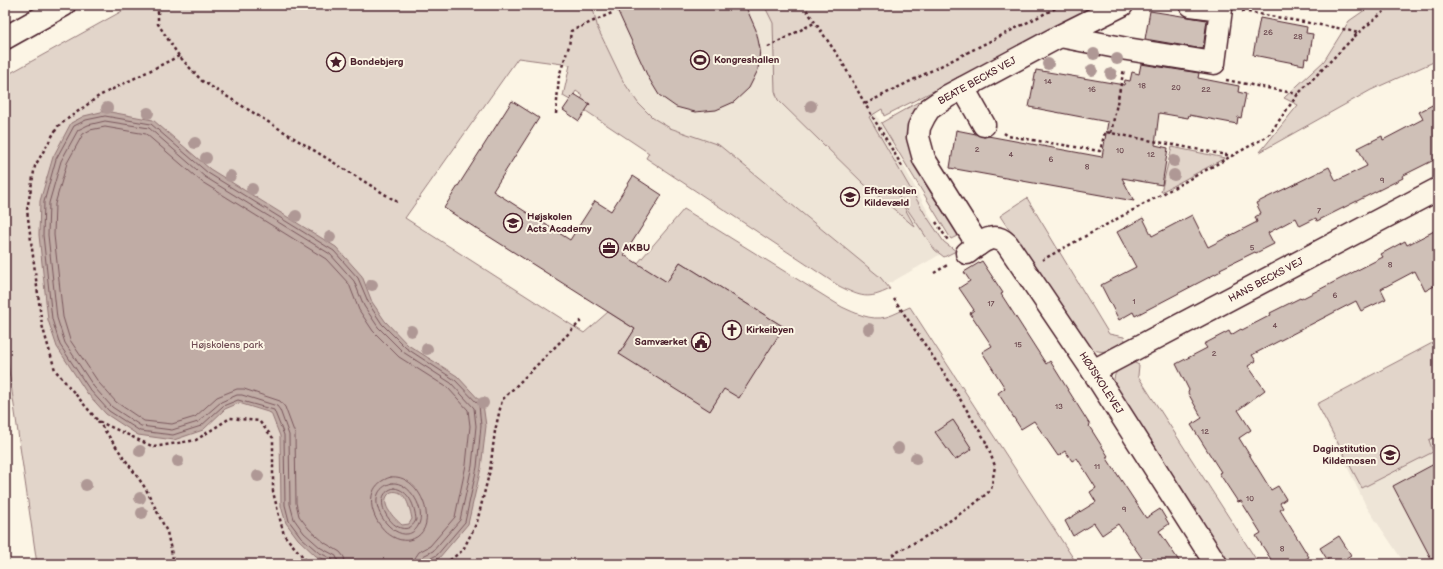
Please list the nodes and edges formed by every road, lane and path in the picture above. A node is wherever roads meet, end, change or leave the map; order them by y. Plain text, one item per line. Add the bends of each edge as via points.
1 (64, 5) edge
2 (158, 5) edge
3 (803, 5) edge
4 (1060, 5) edge
5 (1122, 5) edge
6 (1190, 5) edge
7 (1392, 5) edge
8 (1221, 9) junction
9 (612, 13) dead end
10 (814, 23) junction
11 (1358, 33) junction
12 (1060, 36) junction
13 (5, 38) edge
14 (768, 47) dead end
15 (1128, 49) junction
16 (179, 56) junction
17 (1214, 63) junction
18 (963, 88) junction
19 (1298, 94) junction
20 (865, 104) junction
21 (556, 114) dead end
22 (984, 124) joint
23 (1111, 133) junction
24 (1232, 156) junction
25 (905, 171) dead end
26 (1438, 189) edge
27 (399, 203) dead end
28 (933, 217) dead end
29 (973, 249) junction
30 (1024, 270) junction
31 (894, 299) dead end
32 (583, 319) dead end
33 (1094, 371) junction
34 (98, 421) junction
35 (892, 555) dead end
36 (174, 564) edge
37 (309, 564) edge
38 (445, 564) edge
39 (1216, 564) edge

1 - 13 street
2 - 16 path via 158,24
3 - 10 path
4 - 20 path
5 - 12 street, BEATE BECKS VEJ
6 - 8 street
7 - 11 path
8 - 11 path
8 - 17 street
9 - 21 path via 571,31 559,76
10 - 14 path
10 - 20 path via 841,60
11 - 19 path
12 - 15 street
12 - 18 street, BEATE BECKS VEJ
15 - 17 street
15 - 23 path
16 - 27 path via 202,81
16 - 34 path via 99,96 58,126 36,166 27,210 42,325 56,370
17 - 19 path via 1212,78
18 - 22 street
18 - 29 street, BEATE BECKS VEJ via 938,101 929,109 919,127 918,137 924,159
19 - 24 path via 1268,136
20 - 25 path
22 - 23 path via 993,126 1008,136 1100,151 1105,132
23 - 24 path
24 - 30 path
26 - 33 street, HANS BECKS VEJ
28 - 29 path via 948,241
29 - 30 street, HØJSKOLEVEJ via 992,238 1003,240
30 - 33 street, HØJSKOLEVEJ
31 - 35 path via 946,376 985,440 996,466 991,490 936,530
32 - 38 path via 502,400 478,522 463,550
33 - 39 street, HØJSKOLEVEJ
34 - 36 path via 146,489 167,532
34 - 37 path via 154,447 196,440 230,418 259,421 273,438 273,492 284,535

